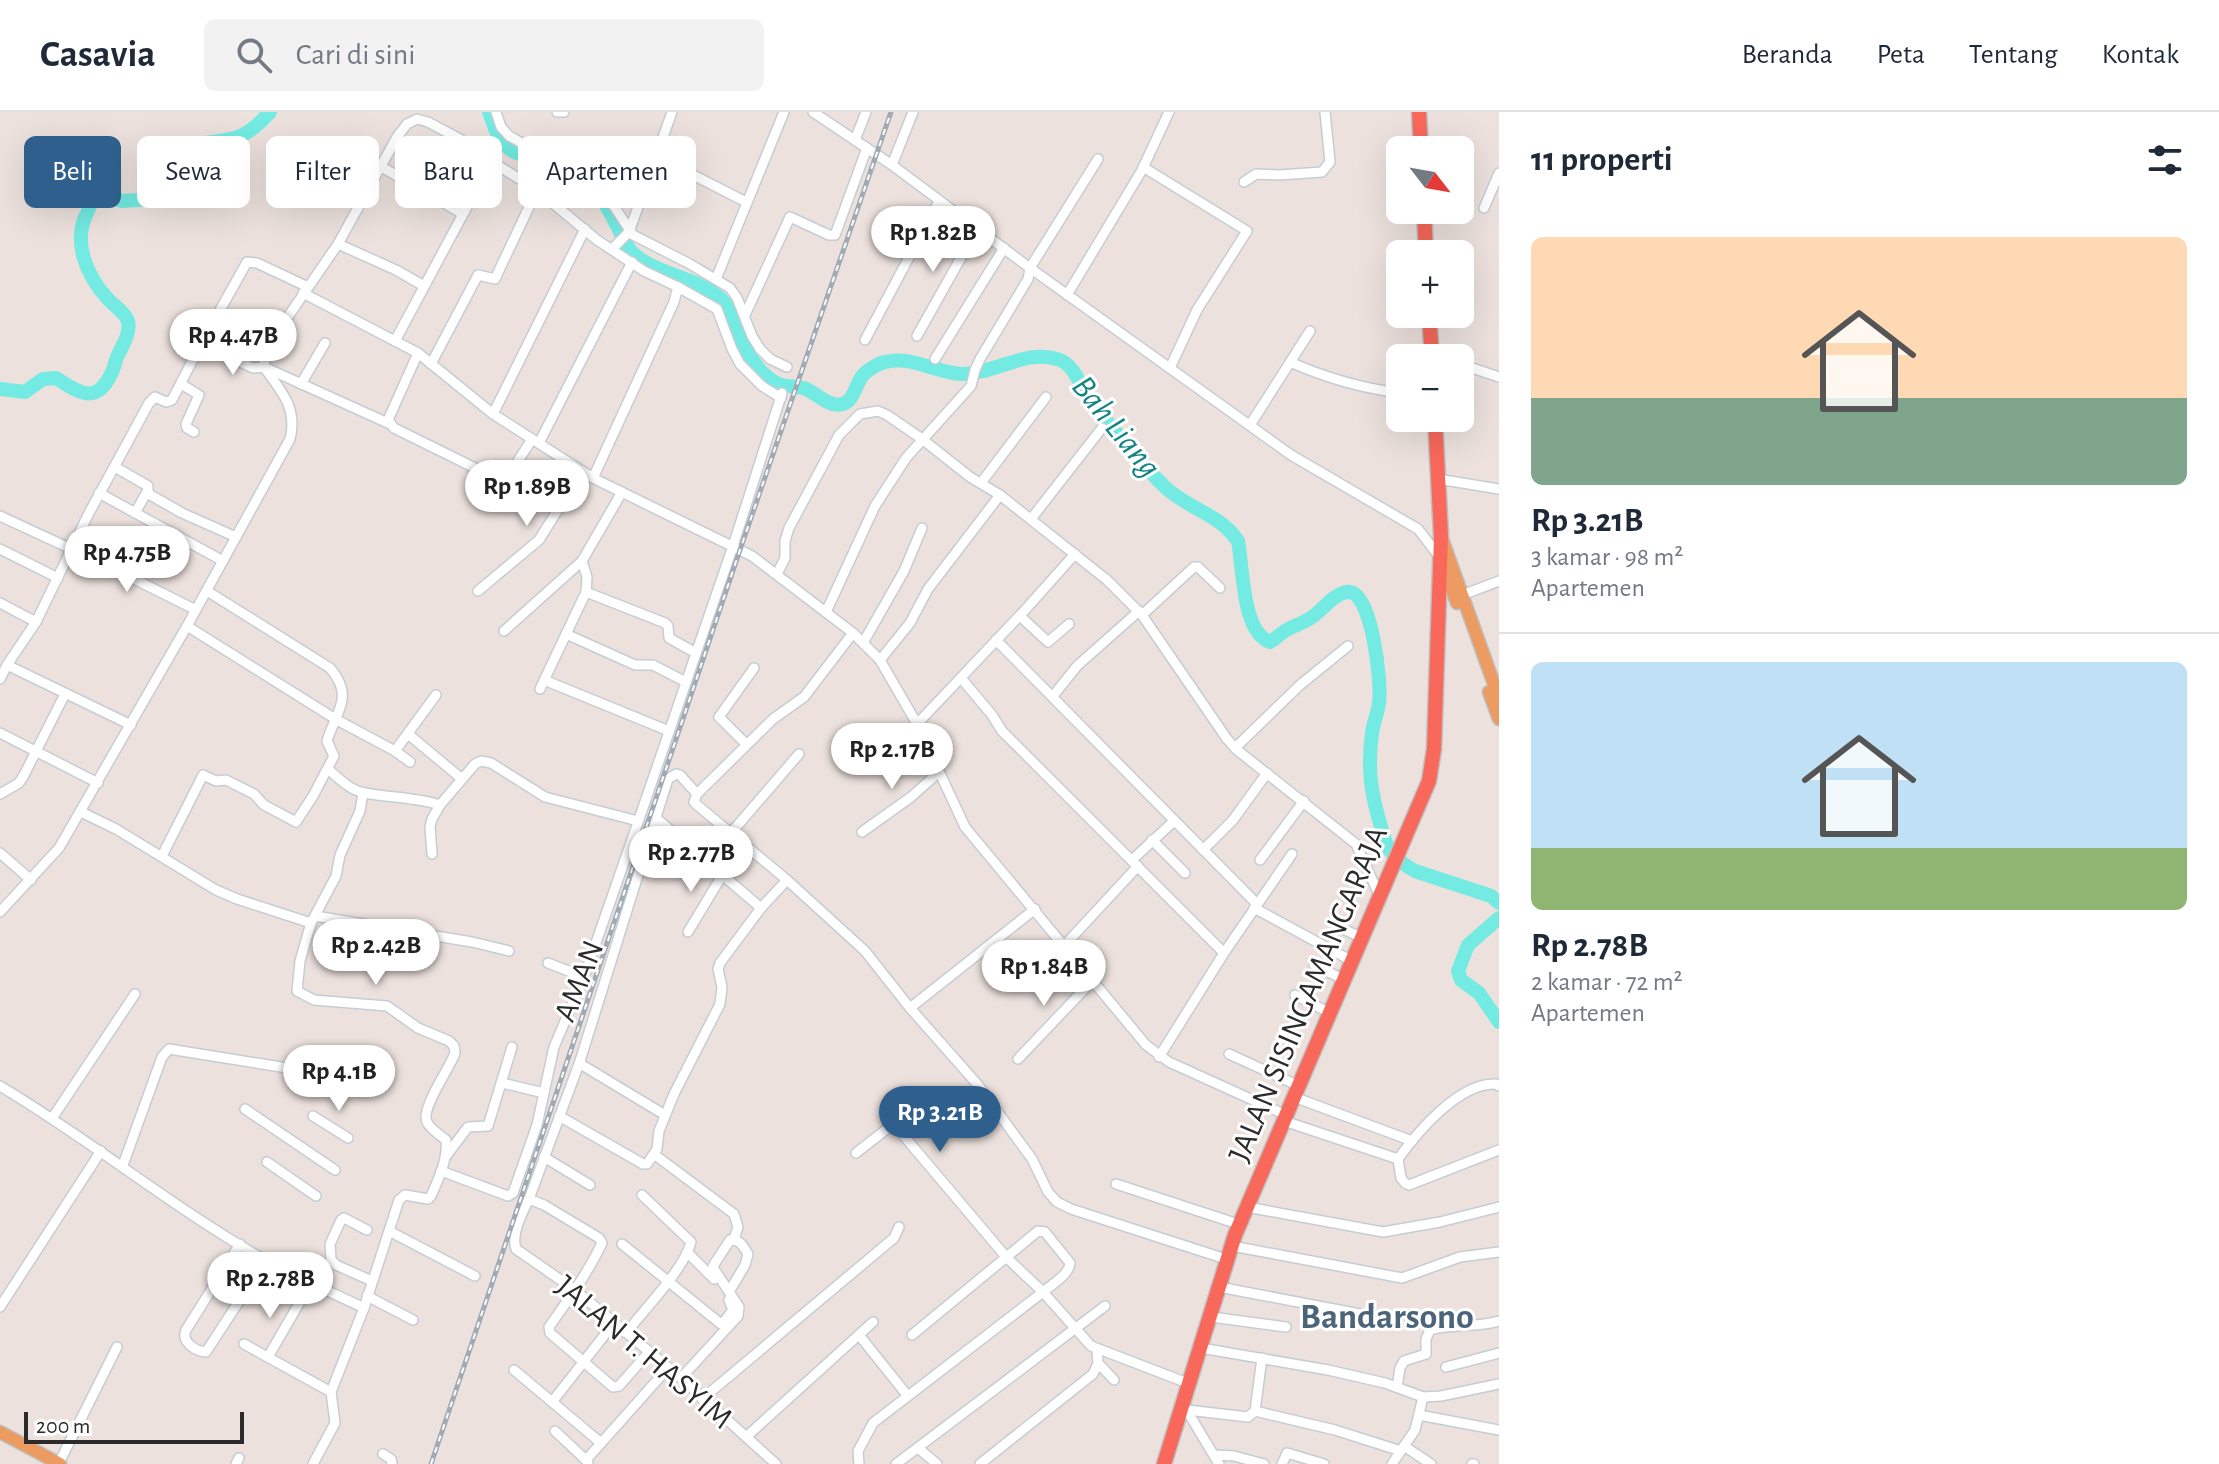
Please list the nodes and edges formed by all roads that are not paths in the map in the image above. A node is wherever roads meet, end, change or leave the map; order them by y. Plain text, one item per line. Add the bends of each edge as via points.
1 (496, 112) edge
2 (557, 112) edge
3 (564, 112) edge
4 (672, 112) edge
5 (784, 112) edge
6 (813, 112) edge
7 (866, 112) edge
8 (913, 112) edge
9 (1169, 112) edge
10 (1325, 112) edge
11 (1419, 112) edge
12 (398, 136) edge
13 (454, 136) edge
14 (663, 136) edge
15 (1420, 136) edge
16 (395, 140) edge
17 (855, 140) junction
18 (867, 148) junction
19 (1098, 159) dead end
20 (892, 165) junction
21 (380, 166) junction
22 (1143, 167) junction
23 (1499, 173) edge
24 (696, 176) edge
25 (1244, 182) dead end
26 (939, 201) junction
27 (746, 202) junction
28 (466, 208) edge
29 (529, 208) edge
30 (559, 208) edge
31 (637, 208) edge
32 (1484, 208) dead end
33 (463, 214) junction
34 (585, 229) junction
35 (977, 229) junction
36 (628, 233) junction
37 (338, 244) junction
38 (614, 247) junction
39 (1004, 248) junction
40 (632, 262) junction
41 (1030, 268) junction
42 (716, 279) junction
43 (424, 286) junction
44 (678, 287) junction
45 (305, 290) junction
46 (1067, 295) junction
47 (745, 315) junction
48 (1310, 331) dead end
49 (917, 336) dead end
50 (865, 340) dead end
51 (395, 341) junction
52 (325, 343) dead end
53 (201, 344) junction
54 (418, 353) junction
55 (935, 359) dead end
56 (1290, 362) junction
57 (431, 364) junction
58 (264, 367) junction
59 (787, 367) dead end
60 (1170, 368) junction
61 (1474, 369) edge
62 (1499, 377) edge
63 (181, 384) junction
64 (301, 384) junction
65 (1386, 391) edge
66 (1046, 397) dead end
67 (493, 414) junction
68 (390, 424) junction
69 (1250, 425) junction
70 (1102, 428) dead end
71 (194, 432) dead end
72 (1436, 432) edge
73 (922, 439) junction
74 (536, 441) junction
75 (115, 467) junction
76 (582, 471) junction
77 (482, 475) dead end
78 (593, 478) junction
79 (1438, 479) junction
80 (981, 483) junction
81 (1499, 489) edge
82 (622, 492) junction
83 (99, 493) junction
84 (147, 493) junction
85 (1000, 495) junction
86 (490, 505) dead end
87 (135, 513) junction
88 (0, 516) edge
89 (1031, 519) junction
90 (922, 528) dead end
91 (1418, 529) junction
92 (1441, 536) junction
93 (236, 537) junction
94 (733, 546) junction
95 (0, 549) edge
96 (71, 550) junction
97 (1075, 554) junction
98 (1440, 559) junction
99 (223, 561) junction
100 (582, 561) junction
101 (777, 574) junction
102 (58, 578) junction
103 (1499, 581) edge
104 (1220, 588) dead end
105 (207, 591) junction
106 (478, 591) dead end
107 (586, 592) junction
108 (1459, 596) junction
109 (0, 603) edge
110 (196, 610) junction
111 (826, 612) junction
112 (1140, 613) junction
113 (1020, 616) junction
114 (36, 622) junction
115 (1069, 624) dead end
116 (187, 626) junction
117 (504, 631) dead end
118 (853, 633) junction
119 (566, 634) junction
120 (996, 640) junction
121 (863, 643) junction
122 (1348, 646) dead end
123 (696, 653) junction
124 (880, 660) junction
125 (4, 664) edge
126 (754, 668) dead end
127 (961, 678) junction
128 (0, 679) edge
129 (686, 682) junction
130 (65, 694) junction
131 (436, 695) dead end
132 (1053, 696) junction
133 (1499, 698) edge
134 (1499, 719) edge
135 (337, 720) junction
136 (917, 724) junction
137 (131, 725) junction
138 (669, 731) junction
139 (0, 733) edge
140 (408, 734) junction
141 (746, 744) junction
142 (1235, 748) junction
143 (395, 751) junction
144 (37, 752) junction
145 (799, 754) dead end
146 (410, 762) dead end
147 (328, 769) junction
148 (939, 772) junction
149 (1267, 773) junction
150 (462, 779) junction
151 (98, 783) junction
152 (363, 793) junction
153 (0, 794) edge
154 (697, 794) junction
155 (1304, 801) junction
156 (440, 805) junction
157 (81, 812) junction
158 (656, 818) junction
159 (638, 821) junction
160 (1174, 821) junction
161 (862, 832) dead end
162 (731, 833) junction
163 (1152, 840) junction
164 (1203, 850) junction
165 (0, 853) edge
166 (432, 854) dead end
167 (1292, 854) dead end
168 (162, 856) junction
169 (1260, 860) dead end
170 (1135, 863) junction
171 (1185, 873) dead end
172 (723, 874) junction
173 (31, 880) junction
174 (787, 880) junction
175 (1380, 897) junction
176 (1256, 906) junction
177 (761, 908) junction
178 (1035, 909) junction
179 (0, 912) edge
180 (313, 920) junction
181 (1337, 926) dead end
182 (688, 932) dead end
183 (1362, 938) junction
184 (1063, 944) junction
185 (509, 951) dead end
186 (1224, 953) junction
187 (1352, 961) junction
188 (548, 963) dead end
189 (1314, 965) dead end
190 (584, 977) junction
191 (1029, 977) dead end
192 (1094, 979) junction
193 (1345, 980) junction
194 (135, 994) dead end
195 (1295, 995) dead end
196 (910, 1008) junction
197 (1330, 1013) junction
198 (512, 1047) dead end
199 (1229, 1054) dead end
200 (1159, 1057) junction
201 (1018, 1059) dead end
202 (580, 1061) junction
203 (312, 1072) dead end
204 (502, 1083) junction
205 (0, 1086) edge
206 (1499, 1086) edge
207 (1297, 1091) junction
208 (544, 1093) junction
209 (245, 1109) dead end
210 (665, 1115) junction
211 (313, 1116) dead end
212 (559, 1116) junction
213 (53, 1117) junction
214 (1285, 1118) junction
215 (348, 1138) dead end
216 (1412, 1141) junction
217 (1499, 1150) edge
218 (101, 1151) junction
219 (856, 1153) dead end
220 (655, 1155) junction
221 (446, 1156) junction
222 (544, 1157) junction
223 (1398, 1159) junction
224 (267, 1162) dead end
225 (123, 1165) junction
226 (335, 1170) dead end
227 (441, 1171) junction
228 (1116, 1184) dead end
229 (590, 1185) dead end
230 (642, 1195) dead end
231 (316, 1196) dead end
232 (529, 1199) junction
233 (1247, 1207) junction
234 (1499, 1207) edge
235 (1241, 1225) junction
236 (899, 1227) dead end
237 (367, 1230) dead end
238 (389, 1231) junction
239 (734, 1239) junction
240 (240, 1244) junction
241 (622, 1244) dead end
242 (687, 1252) junction
243 (1499, 1252) edge
244 (1230, 1253) junction
245 (1007, 1258) junction
246 (266, 1260) junction
247 (475, 1276) dead end
248 (372, 1281) junction
249 (667, 1281) junction
250 (1219, 1287) junction
251 (575, 1290) junction
252 (729, 1292) junction
253 (1043, 1292) junction
254 (367, 1296) junction
255 (301, 1300) dead end
256 (1105, 1306) dead end
257 (0, 1307) edge
258 (364, 1308) junction
259 (1211, 1317) junction
260 (413, 1320) dead end
261 (1392, 1320) dead end
262 (1499, 1321) edge
263 (873, 1322) dead end
264 (614, 1323) junction
265 (1286, 1327) dead end
266 (1076, 1330) junction
267 (626, 1333) junction
268 (859, 1335) junction
269 (912, 1335) dead end
270 (244, 1344) dead end
271 (117, 1347) dead end
272 (1201, 1348) junction
273 (1097, 1349) junction
274 (649, 1352) junction
275 (1499, 1353) edge
276 (268, 1357) junction
277 (1262, 1358) junction
278 (583, 1363) junction
279 (1098, 1363) junction
280 (1446, 1367) dead end
281 (668, 1368) junction
282 (514, 1370) dead end
283 (681, 1378) junction
284 (1114, 1380) dead end
285 (1190, 1384) junction
286 (1499, 1384) edge
287 (1397, 1387) junction
288 (331, 1392) junction
289 (907, 1395) junction
290 (1423, 1397) junction
291 (702, 1399) junction
292 (552, 1402) junction
293 (1185, 1408) junction
294 (1255, 1411) junction
295 (1419, 1415) junction
296 (1499, 1430) edge
297 (555, 1431) dead end
298 (0, 1432) edge
299 (746, 1437) junction
300 (601, 1443) junction
301 (918, 1448) junction
302 (1402, 1448) junction
303 (383, 1454) dead end
304 (39, 1459) edge
305 (1217, 1460) edge
306 (588, 1462) edge
307 (60, 1464) edge
308 (313, 1464) edge
309 (392, 1464) edge
310 (776, 1464) edge
311 (859, 1464) edge
312 (896, 1464) edge
313 (937, 1464) edge
314 (980, 1464) edge
315 (1164, 1464) edge
316 (1264, 1464) edge
317 (1282, 1464) edge
318 (1324, 1464) edge
319 (1392, 1464) edge
320 (1431, 1464) edge

1 - 36 street via 509,136 582,165
2 - 3 street
4 - 14 street
5 - 27 street
6 - 17 street
7 - 17 street
8 - 20 street
9 - 22 street
10 - 25 street via 1327,168 1316,174 1256,174
11 - 15 highway
12 - 13 street via 417,119
16 - 21 street
17 - 18 street
18 - 20 street
18 - 47 street via 835,235 790,217
19 - 41 street
20 - 26 street
21 - 33 street
21 - 37 street
22 - 46 street
22 - 60 street via 1247,231 1197,310
23 - 32 street
24 - 27 street
26 - 35 street
26 - 50 street
27 - 42 street
28 - 33 street
29 - 57 street via 495,279 478,275
30 - 34 street
31 - 36 street
33 - 43 street
34 - 38 street
34 - 67 street
35 - 39 street
35 - 49 street
36 - 38 street
36 - 42 street
37 - 43 street
37 - 45 street
38 - 40 street
39 - 41 street
39 - 55 street
40 - 44 street
40 - 74 street
41 - 46 street
41 - 73 street via 971,386
42 - 47 street via 730,288
43 - 51 street
44 - 78 street
44 - 94 street, AMAN via 717,309 740,364 762,386 781,395
45 - 51 street
45 - 53 street via 247,262
45 - 58 street via 276,334
46 - 60 street
47 - 59 street via 760,349
48 - 56 street
51 - 54 street
52 - 64 street
53 - 58 street via 253,368
53 - 63 street
54 - 57 street
54 - 68 street
56 - 65 street via 1349,385
56 - 69 street
57 - 67 street
58 - 64 street
58 - 93 street via 289,404 293,426
60 - 69 street
61 - 62 street
63 - 71 street via 199,395 186,424
63 - 75 street via 170,402 153,399
64 - 68 street
66 - 80 street
67 - 74 street
68 - 77 street
69 - 91 street
70 - 89 street
72 - 79 highway, JALAN SISINGAMANGARAJA
73 - 80 street
73 - 101 street via 878,411 854,419 839,435 789,528
73 - 111 street via 875,506
74 - 76 street
74 - 86 street
75 - 83 street
75 - 84 street via 147,484
76 - 78 street
76 - 106 street via 539,540
78 - 82 street
79 - 81 street
79 - 92 highway, JALAN SISINGAMANGARAJA
80 - 85 street
82 - 94 street
82 - 100 street
83 - 87 street
83 - 96 street
84 - 87 street
84 - 93 street
85 - 89 street
85 - 124 street
87 - 99 street
88 - 96 street
89 - 97 street
90 - 121 street
91 - 92 street
91 - 98 street
92 - 98 highway, JALAN SISINGAMANGARAJA
92 - 108 main road
93 - 99 street
94 - 101 street
94 - 123 street, AMAN
95 - 102 street
96 - 102 street
96 - 110 street
97 - 112 street
97 - 113 street
98 - 108 main road
98 - 175 highway, JALAN SISINGAMANGARAJA via 1429,781
99 - 105 street
100 - 107 street
100 - 117 street
101 - 111 street
102 - 114 street
103 - 108 street
104 - 112 street via 1194,567
105 - 110 street
105 - 135 street via 330,668 342,685
107 - 119 street
107 - 123 street via 665,623 669,638
108 - 133 main road
108 - 134 main road
109 - 114 street
110 - 116 street
111 - 118 street
112 - 132 street via 1077,666
112 - 142 street
113 - 115 street via 1048,642
113 - 120 street
114 - 125 street
116 - 135 street
116 - 137 street
118 - 121 street
118 - 141 street via 804,697
119 - 129 street
119 - 138 street via 542,684
120 - 127 street
120 - 132 street
121 - 124 street
122 - 142 street
123 - 129 street, AMAN
124 - 136 street
125 - 128 street
125 - 130 street
126 - 141 street via 719,717
127 - 136 street
127 - 170 street via 1002,731
129 - 138 street, AMAN
130 - 137 street
130 - 144 street
131 - 140 street
132 - 160 street
135 - 143 street
135 - 147 street via 327,741 334,753
136 - 148 street
137 - 151 street
138 - 159 street, AMAN
139 - 144 street
140 - 143 street
140 - 150 street
141 - 154 street
142 - 149 street
143 - 146 street
144 - 151 street
144 - 153 street via 19,783
145 - 162 street
147 - 152 street
147 - 168 street via 296,822 254,794 203,775
148 - 161 street
148 - 178 street via 965,827
149 - 155 street
149 - 164 street
150 - 156 street
150 - 159 street via 475,764 488,761 545,797
151 - 157 street
152 - 156 street
152 - 180 street via 336,876
154 - 158 street via 680,775 671,775
154 - 162 street via 694,802
155 - 169 street
155 - 175 street via 1356,844
156 - 166 street via 430,827
157 - 168 street
157 - 173 street
158 - 172 street
158 - 202 street
159 - 190 street, AMAN
160 - 163 street
160 - 164 street
162 - 174 street
163 - 170 street
163 - 171 street
164 - 176 street
165 - 173 street
167 - 176 street
168 - 180 street via 226,894
170 - 184 street
170 - 186 street
172 - 177 street
172 - 182 street
173 - 179 street
174 - 177 street
174 - 196 street via 865,951
175 - 183 highway, JALAN SISINGAMANGARAJA
176 - 186 street
176 - 187 street
177 - 210 street via 720,963 720,1004
178 - 184 street
178 - 196 street
180 - 185 street
180 - 221 street via 297,991 314,1000 381,1004 454,1046 453,1060 426,1119 446,1140
181 - 183 street
183 - 187 highway, JALAN SISINGAMANGARAJA
184 - 191 street
184 - 192 street
186 - 200 street
187 - 193 highway, JALAN SISINGAMANGARAJA
188 - 190 street
189 - 193 street
190 - 208 street, AMAN via 554,1047
192 - 200 street
192 - 201 street
193 - 197 highway, JALAN SISINGAMANGARAJA
194 - 213 street
195 - 197 street
196 - 244 street via 978,1085 1057,1202
197 - 207 highway, JALAN SISINGAMANGARAJA
198 - 204 street
199 - 207 street
200 - 214 street
202 - 210 street
202 - 212 street
203 - 225 street via 169,1049
204 - 208 street
204 - 221 street via 488,1126 468,1127
205 - 213 street
206 - 216 street via 1484,1083 1462,1093
207 - 214 highway, JALAN SISINGAMANGARAJA
207 - 216 street
208 - 227 street, AMAN via 513,1193 508,1196
209 - 226 street
210 - 220 street
211 - 215 street
212 - 220 street via 643,1164
212 - 222 street
213 - 218 street
214 - 223 street
214 - 233 highway, JALAN SISINGAMANGARAJA
216 - 223 street
217 - 223 street via 1409,1185 1401,1178
218 - 225 street
218 - 257 street
219 - 245 street via 888,1128 898,1129
220 - 239 street via 734,1214
221 - 227 street
222 - 229 street
222 - 232 street
224 - 231 street
225 - 240 street
227 - 238 street via 428,1199 405,1195 399,1200
228 - 235 street
230 - 242 street via 691,1242
232 - 251 street, JALAN T. HASYIM via 513,1241 516,1249
232 - 251 street via 602,1243
233 - 234 street via 1383,1232
233 - 235 highway, JALAN SISINGAMANGARAJA
235 - 244 highway, JALAN SISINGAMANGARAJA
236 - 291 street via 894,1238
237 - 248 street via 341,1220 330,1244 331,1260
238 - 247 street
238 - 248 street
239 - 252 street via 748,1254
239 - 252 street via 713,1266
240 - 246 street
240 - 246 street via 186,1330 185,1340 194,1347 206,1352
241 - 249 street
242 - 249 street
242 - 249 street via 733,1310 721,1324
243 - 244 street via 1460,1257 1402,1278
244 - 250 highway, JALAN SISINGAMANGARAJA
245 - 253 street
245 - 253 street via 1038,1231 1045,1232 1070,1267
245 - 269 street
246 - 258 street
248 - 254 street
249 - 267 street
250 - 259 highway, JALAN SISINGAMANGARAJA
250 - 261 street
251 - 264 street, JALAN T. HASYIM
251 - 278 street via 549,1330
252 - 283 street via 739,1307 738,1316
253 - 266 street
253 - 289 street
254 - 258 street
254 - 260 street
255 - 276 street
256 - 266 street
258 - 288 street
259 - 265 street
259 - 272 highway, JALAN SISINGAMANGARAJA
262 - 287 street via 1430,1330 1427,1352 1402,1363
263 - 268 street
264 - 267 street, JALAN T. HASYIM
264 - 278 street
266 - 273 street
266 - 301 street
267 - 274 street, JALAN T. HASYIM
268 - 289 street
268 - 299 street
270 - 276 street
271 - 307 street
272 - 277 street
272 - 285 highway, JALAN SISINGAMANGARAJA
273 - 279 street
273 - 285 street
274 - 278 street via 616,1387
274 - 281 street, JALAN T. HASYIM
275 - 280 street
276 - 288 street
277 - 287 street
277 - 294 street
278 - 292 street
279 - 284 street
279 - 314 street via 1093,1374
281 - 283 street, JALAN T. HASYIM
281 - 300 street
282 - 292 street
283 - 291 street, JALAN T. HASYIM
285 - 293 highway, JALAN SISINGAMANGARAJA
286 - 290 street
287 - 290 street
288 - 308 street via 335,1423
289 - 311 street via 873,1423 858,1451
290 - 295 street
291 - 299 street, JALAN T. HASYIM
292 - 300 street
293 - 294 street via 1248,1417
293 - 305 street
293 - 315 highway, JALAN SISINGAMANGARAJA
294 - 302 street
295 - 296 street
295 - 302 street
297 - 306 street
298 - 304 main road
299 - 310 street, JALAN T. HASYIM
300 - 306 street
301 - 312 street
301 - 313 street
302 - 319 street
302 - 320 street
303 - 309 street
304 - 307 main road
305 - 316 street via 1234,1456
317 - 318 street via 1287,1453

